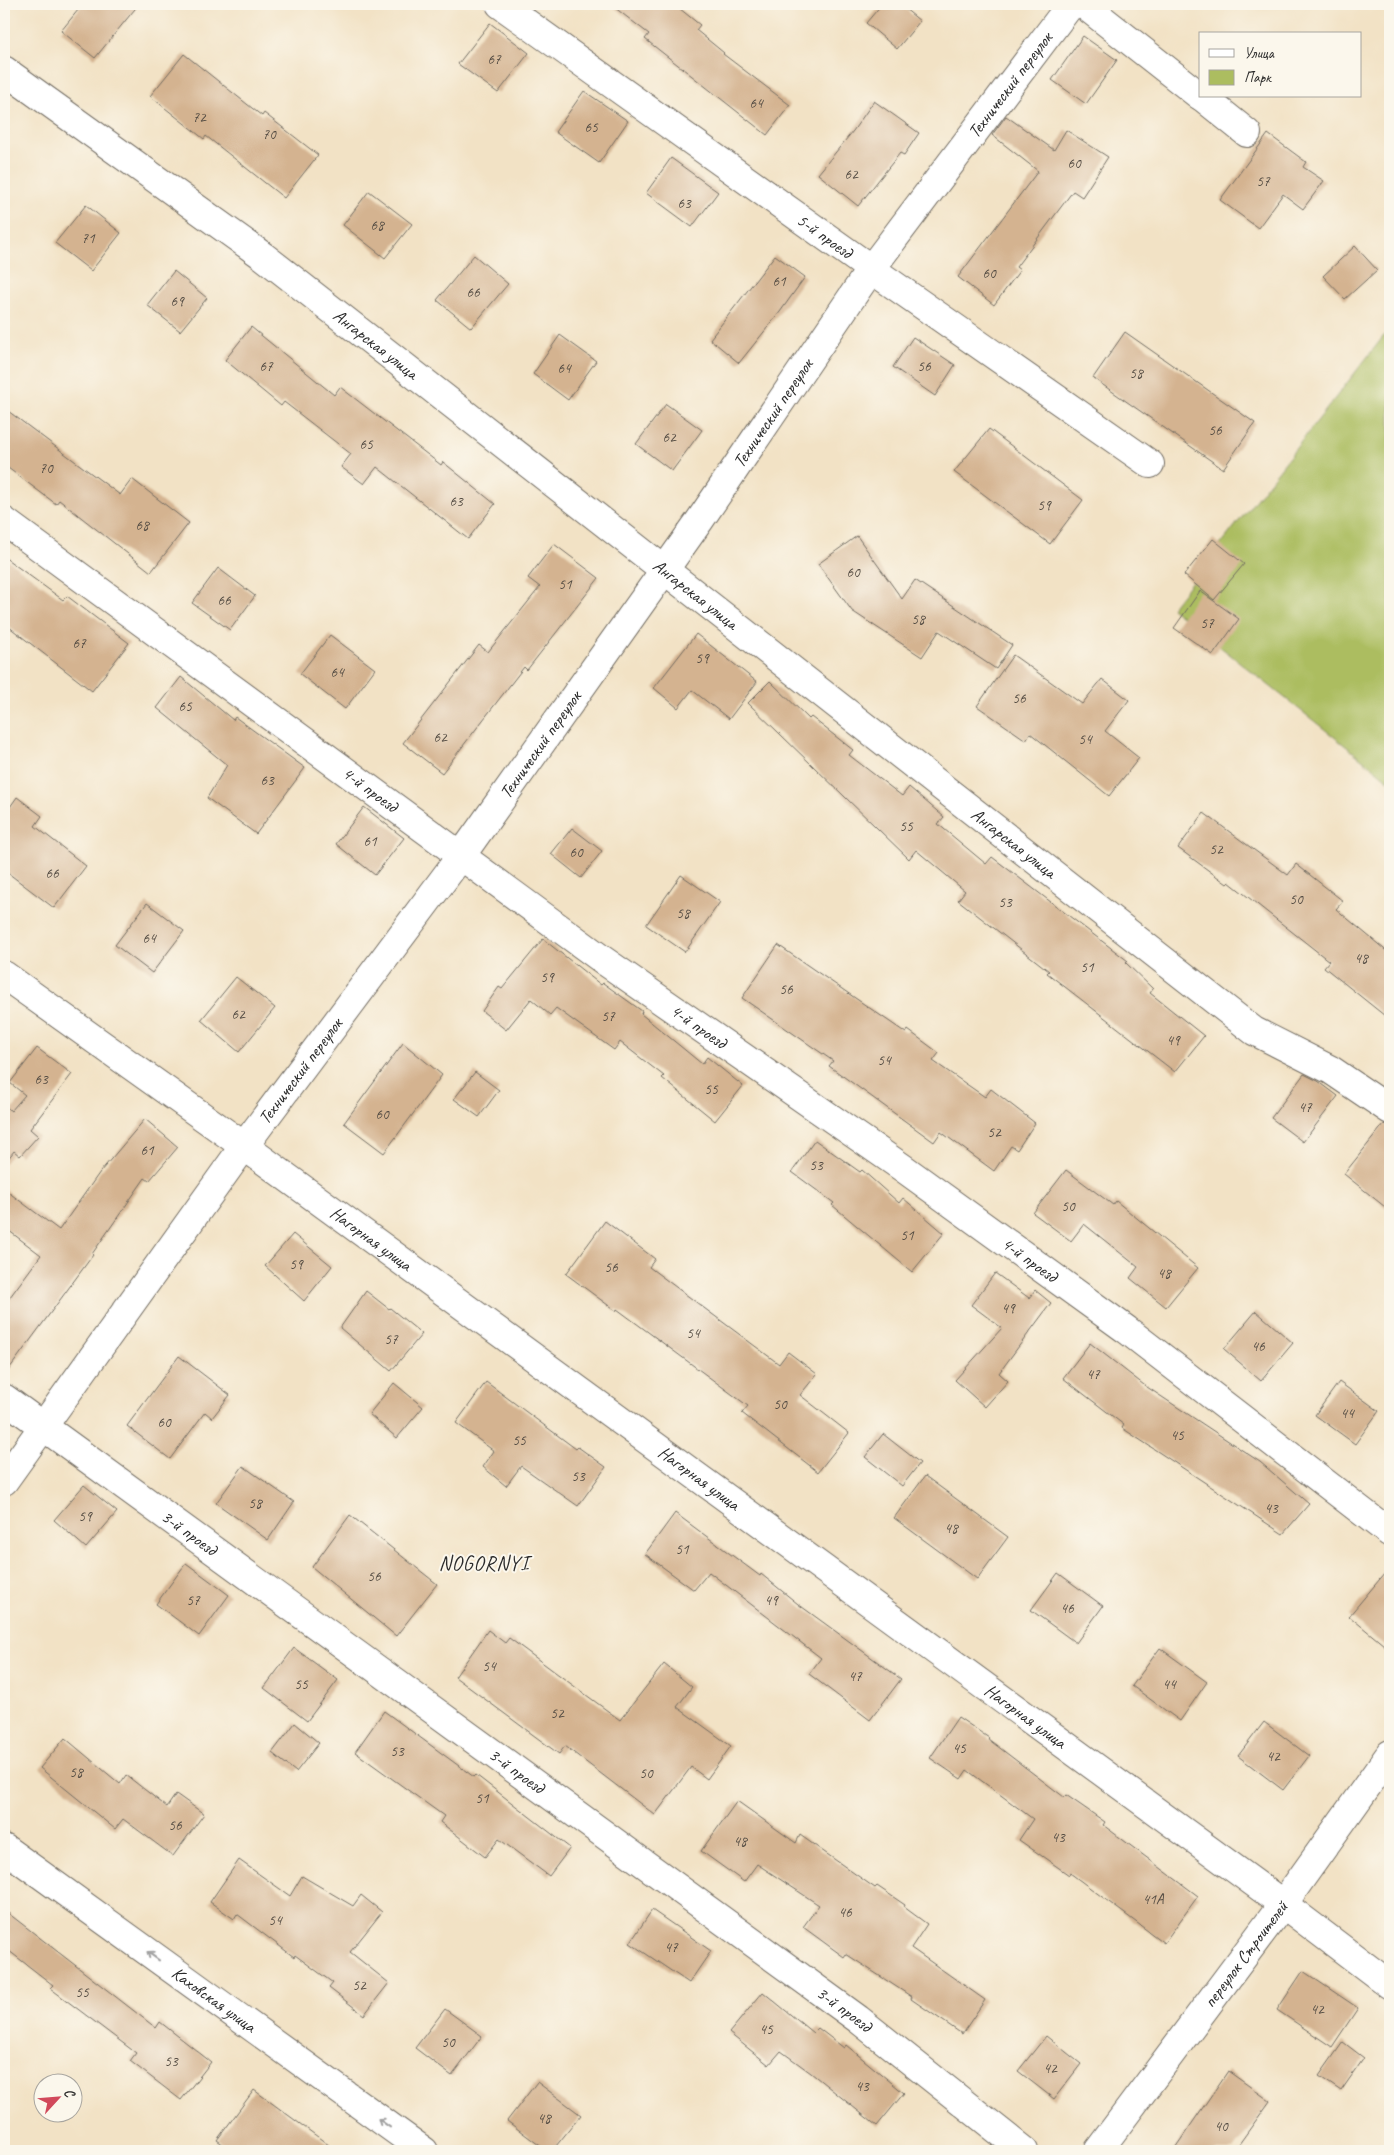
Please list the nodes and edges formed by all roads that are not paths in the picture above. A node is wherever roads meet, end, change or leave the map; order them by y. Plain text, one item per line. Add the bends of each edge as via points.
1 (500, 4) edge
2 (1071, 4) edge
3 (1083, 4) edge
4 (4, 70) edge
5 (1199, 95) edge
6 (1203, 98) edge
7 (1247, 133) dead end
8 (870, 269) junction
9 (1150, 464) dead end
10 (4, 521) edge
11 (665, 569) junction
12 (461, 856) junction
13 (4, 975) edge
14 (1390, 1110) edge
15 (244, 1146) junction
16 (4, 1398) edge
17 (43, 1426) junction
18 (4, 1481) edge
19 (1390, 1533) edge
20 (1390, 1754) edge
21 (4, 1848) edge
22 (1283, 1904) junction
23 (1390, 1985) edge
24 (424, 2151) edge
25 (1024, 2151) edge
26 (1098, 2151) edge

1 - 8 street, 5-й проезд
2 - 8 street, Технический переулок
3 - 5 street
4 - 11 street, Ангарская улица via 263,256
6 - 7 street
8 - 9 street, 5-й проезд
8 - 11 street, Технический переулок
10 - 12 street, 4-й проезд
11 - 12 street, Технический переулок
11 - 14 street, Ангарская улица via 1254,1031 1331,1070
12 - 15 street, Технический переулок
12 - 19 street, 4-й проезд via 1127,1330
13 - 15 street, Нагорная улица
15 - 17 street, Технический переулок
15 - 22 street, Нагорная улица
16 - 17 street, 3-й проезд
17 - 18 street, Технический переулок
17 - 25 street, 3-й проезд via 858,2018
20 - 22 street, переулок Строителей
24 -> 21 street, Каховская улица
22 - 23 street, Нагорная улица
22 - 26 street, переулок Строителей

